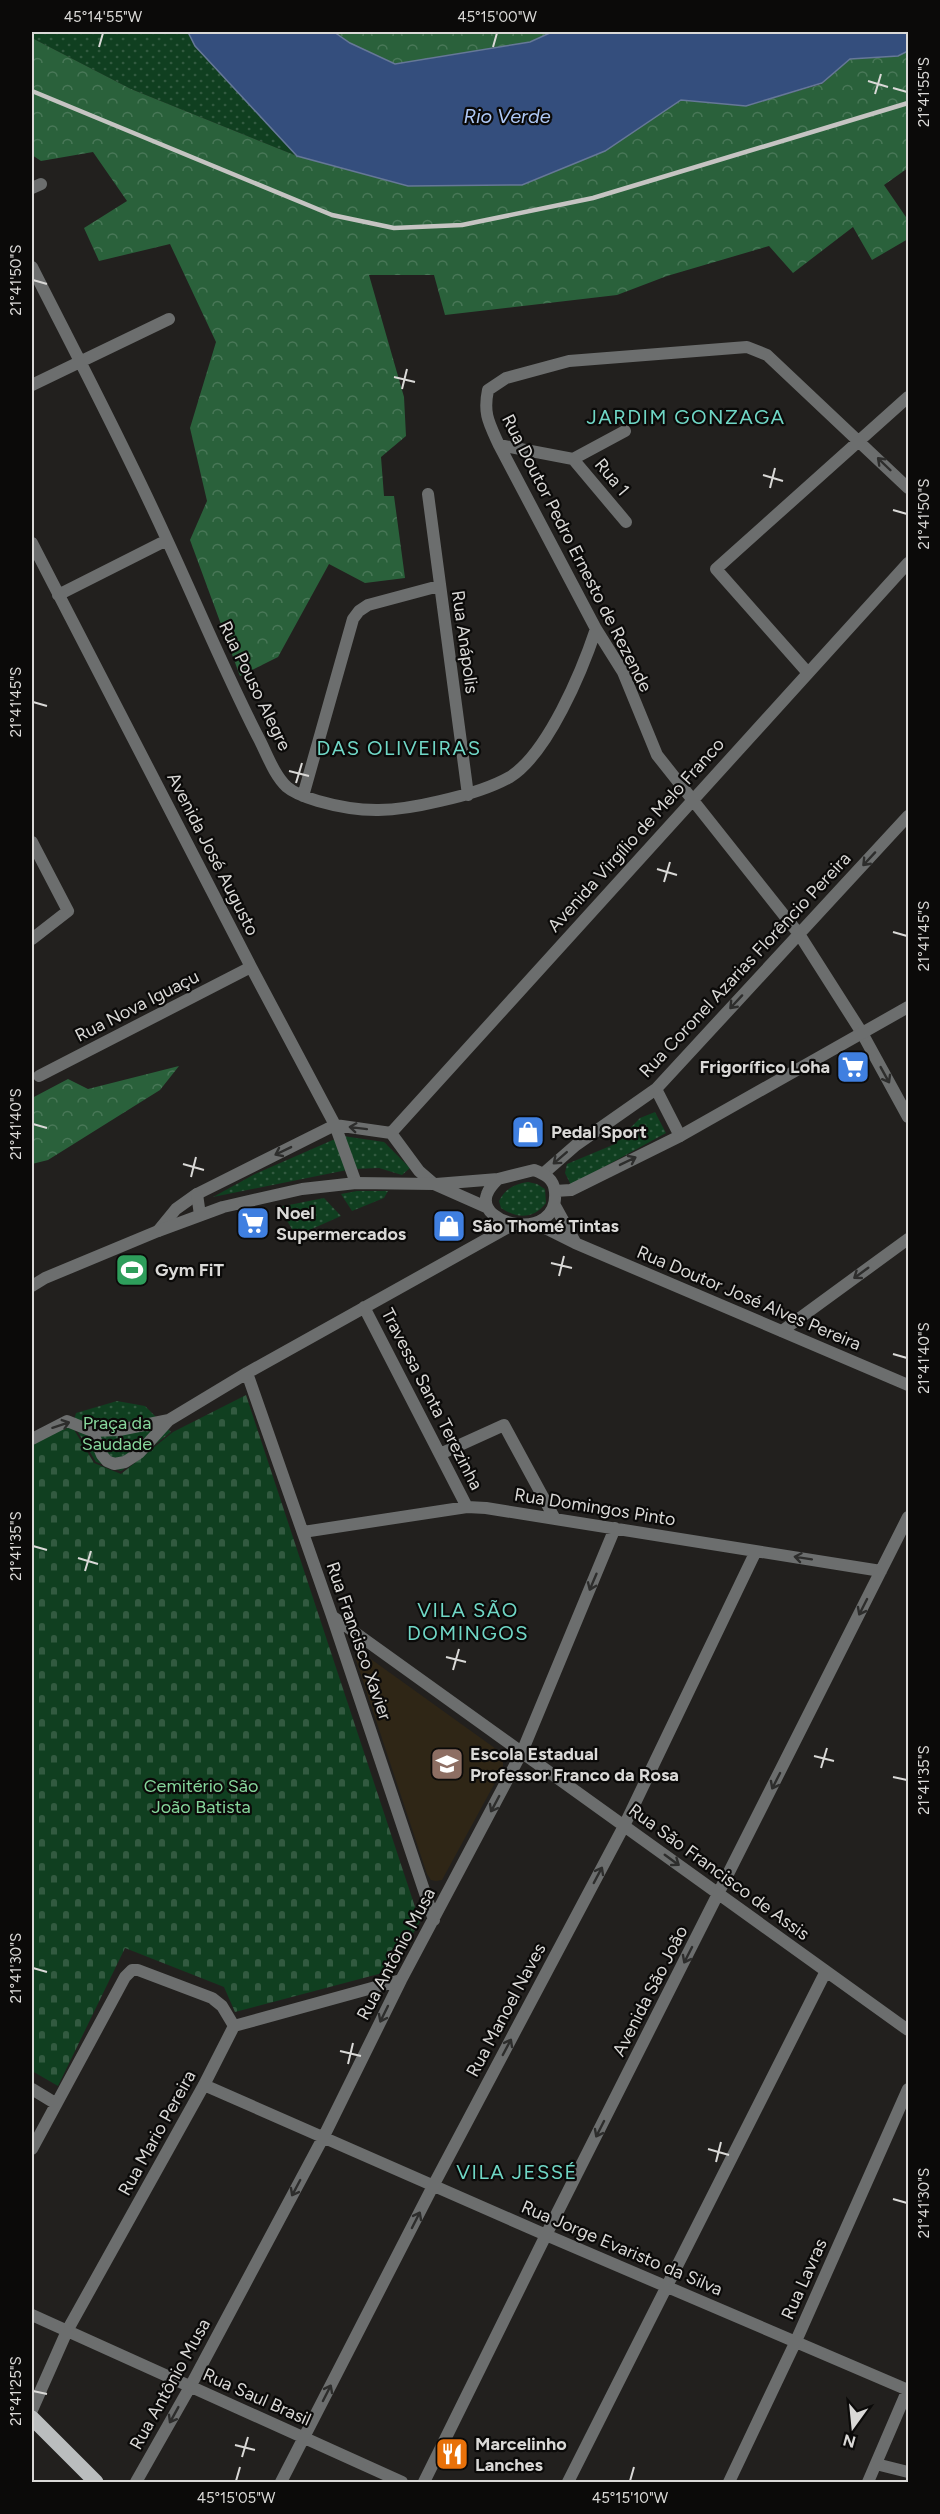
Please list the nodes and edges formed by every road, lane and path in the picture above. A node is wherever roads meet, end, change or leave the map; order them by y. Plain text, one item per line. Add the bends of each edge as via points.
1 (32, 267) edge
2 (169, 319) dead end
3 (80, 363) junction
4 (32, 385) edge
5 (909, 397) edge
6 (625, 431) dead end
7 (859, 440) junction
8 (499, 445) junction
9 (573, 459) junction
10 (909, 488) edge
11 (428, 494) dead end
12 (626, 522) dead end
13 (167, 540) junction
14 (32, 543) edge
15 (909, 563) edge
16 (439, 586) junction
17 (58, 595) junction
18 (596, 629) junction
19 (808, 673) junction
20 (468, 795) junction
21 (303, 796) junction
22 (692, 801) junction
23 (909, 816) edge
24 (32, 842) edge
25 (799, 934) junction
26 (32, 939) edge
27 (251, 967) junction
28 (909, 1007) edge
29 (862, 1033) junction
30 (39, 1076) dead end
31 (656, 1089) junction
32 (909, 1117) edge
33 (335, 1125) junction
34 (391, 1132) junction
35 (680, 1136) junction
36 (544, 1173) junction
37 (498, 1179) junction
38 (356, 1183) junction
39 (434, 1184) junction
40 (555, 1191) junction
41 (197, 1194) junction
42 (554, 1204) junction
43 (486, 1207) junction
44 (200, 1215) junction
45 (535, 1223) junction
46 (514, 1224) junction
47 (158, 1231) junction
48 (909, 1239) edge
49 (575, 1243) junction
50 (32, 1286) edge
51 (364, 1307) junction
52 (782, 1331) junction
53 (247, 1373) junction
54 (909, 1385) edge
55 (169, 1420) junction
56 (92, 1431) junction
57 (32, 1439) edge
58 (440, 1454) junction
59 (467, 1507) junction
60 (909, 1517) edge
61 (555, 1519) junction
62 (615, 1528) junction
63 (303, 1532) junction
64 (756, 1551) junction
65 (881, 1571) junction
66 (333, 1616) junction
67 (522, 1752) junction
68 (624, 1826) junction
69 (719, 1894) junction
70 (434, 1920) junction
71 (826, 1971) junction
72 (401, 1980) junction
73 (234, 2026) junction
74 (909, 2031) edge
75 (204, 2085) junction
76 (32, 2089) edge
77 (909, 2089) edge
78 (55, 2103) junction
79 (324, 2136) junction
80 (32, 2149) edge
81 (433, 2186) junction
82 (546, 2235) junction
83 (668, 2286) junction
84 (32, 2315) edge
85 (67, 2331) junction
86 (796, 2341) junction
87 (190, 2387) junction
88 (908, 2389) edge
89 (32, 2410) edge
90 (32, 2418) edge
91 (304, 2438) junction
92 (876, 2464) junction
93 (909, 2472) edge
94 (96, 2482) edge
95 (136, 2482) edge
96 (281, 2482) edge
97 (402, 2482) edge
98 (424, 2482) edge
99 (568, 2482) edge
100 (729, 2482) edge
101 (868, 2482) edge

1 - 3 street, Rua Pouso Alegre
2 - 3 street
3 - 4 street
3 - 13 street, Rua Pouso Alegre
5 - 7 street
6 - 9 street
7 - 8 street, Rua Doutor Pedro Ernesto de Rezende via 767,355 747,347 569,361 506,378 488,390 485,404
10 -> 7 street
7 - 19 street via 716,569
8 - 9 street, Rua 1
8 - 18 street, Rua Doutor Pedro Ernesto de Rezende
9 - 12 street, Rua 1
11 - 16 street, Rua Anápolis
13 - 17 street
13 - 21 street, Rua Pouso Alegre via 237,697 278,775 287,787
14 - 17 street, Avenida José Augusto
15 - 19 street, Avenida Virgílio de Melo Franco
16 - 20 street, Rua Anápolis
16 - 21 street via 368,605 353,619
17 - 27 street, Avenida José Augusto
18 - 20 street, Rua Pouso Alegre via 576,680 530,758 510,776
18 - 22 street, Rua Doutor Pedro Ernesto de Rezende via 623,672 657,755
19 - 22 street, Avenida Virgílio de Melo Franco
20 - 21 street, Rua Pouso Alegre via 403,810 373,812
22 - 25 street, Rua Doutor Pedro Ernesto de Rezende
22 - 34 street, Avenida Virgílio de Melo Franco
23 -> 25 street, Rua Coronel Azarias Florêncio Pereira
24 - 26 street via 68,911
25 - 29 street, Rua Doutor Pedro Ernesto de Rezende
25 -> 31 street, Rua Coronel Azarias Florêncio Pereira
27 - 30 street, Rua Nova Iguaçu
27 - 33 street, Avenida José Augusto
28 - 29 street
29 -> 32 street, Rua Doutor Pedro Ernesto de Rezende
29 - 35 street
31 - 35 street
31 -> 36 street, Rua Coronel Azarias Florêncio Pereira via 576,1145
34 -> 33 street
33 - 38 street, Avenida José Augusto
33 -> 41 street
34 - 39 street via 419,1171
40 -> 35 street via 571,1190
36 - 37 street via 534,1170
36 - 40 street
37 - 39 street
37 - 43 street via 486,1196
38 - 39 street
38 - 44 street via 302,1189
39 - 43 street
40 - 42 street
41 - 44 street
41 - 47 street via 176,1209
42 - 45 street via 549,1214
42 - 49 street
43 - 46 street
44 - 47 street
45 - 46 street
45 - 49 street, Rua Doutor José Alves Pereira
46 - 51 street
47 - 50 street
48 -> 52 street
49 - 52 street, Rua Doutor José Alves Pereira
51 - 53 street
51 - 58 street, Travessa Santa Terezinha
52 - 54 street, Rua Doutor José Alves Pereira
53 - 55 street
53 - 63 street, Rua Francisco Xavier
55 - 56 street
55 - 56 street via 139,1454 114,1464 102,1455
57 -> 56 street via 67,1421
58 - 59 street, Travessa Santa Terezinha
58 - 61 street via 504,1425
59 - 61 street, Rua Domingos Pinto
59 - 63 street, Rua Domingos Pinto
60 - 65 street, Avenida São João
61 - 62 street, Rua Domingos Pinto
62 - 64 street, Rua Domingos Pinto
62 -> 67 street, Rua Antônio Musa
63 - 66 street, Rua Francisco Xavier
65 -> 64 street, Rua Domingos Pinto
64 - 68 street, Rua Manoel Naves
65 -> 69 street, Avenida São João
66 - 67 street, Rua São Francisco de Assis
66 - 70 street, Rua Francisco Xavier
67 - 68 street, Rua São Francisco de Assis
67 -> 70 street, Rua Antônio Musa
68 -> 69 street, Rua São Francisco de Assis
81 -> 68 street, Rua Manoel Naves
69 - 71 street, Rua São Francisco de Assis
69 -> 82 street, Avenida São João
70 - 72 street, Rua Antônio Musa
71 - 74 street, Rua São Francisco de Assis
71 - 83 street
72 - 73 street
72 -> 79 street, Rua Antônio Musa
73 - 75 street, Rua Mario Pereira
73 - 78 street via 212,1998 132,1970
75 - 79 street, Rua Jorge Evaristo da Silva
75 - 85 street, Rua Mario Pereira
76 - 78 street
77 - 86 street, Rua Lavras
78 - 80 street
79 - 81 street, Rua Jorge Evaristo da Silva
79 -> 87 street, Rua Antônio Musa
81 - 82 street, Rua Jorge Evaristo da Silva
91 -> 81 street, Rua Manoel Naves
82 - 83 street, Rua Jorge Evaristo da Silva
82 - 98 street, Avenida São João
83 - 86 street, Rua Jorge Evaristo da Silva
83 - 99 street
84 - 85 street, Rua Saul Brasil
85 - 87 street, Rua Saul Brasil
85 - 89 street, Rua Mario Pereira
86 - 88 street, Rua Jorge Evaristo da Silva
86 - 100 street, Rua Lavras
87 - 91 street, Rua Saul Brasil
87 -> 95 street, Rua Antônio Musa
88 - 92 street
90 - 94 main road
91 - 96 street, Rua Manoel Naves
91 - 97 street, Rua Saul Brasil
92 - 93 street
92 - 101 street

